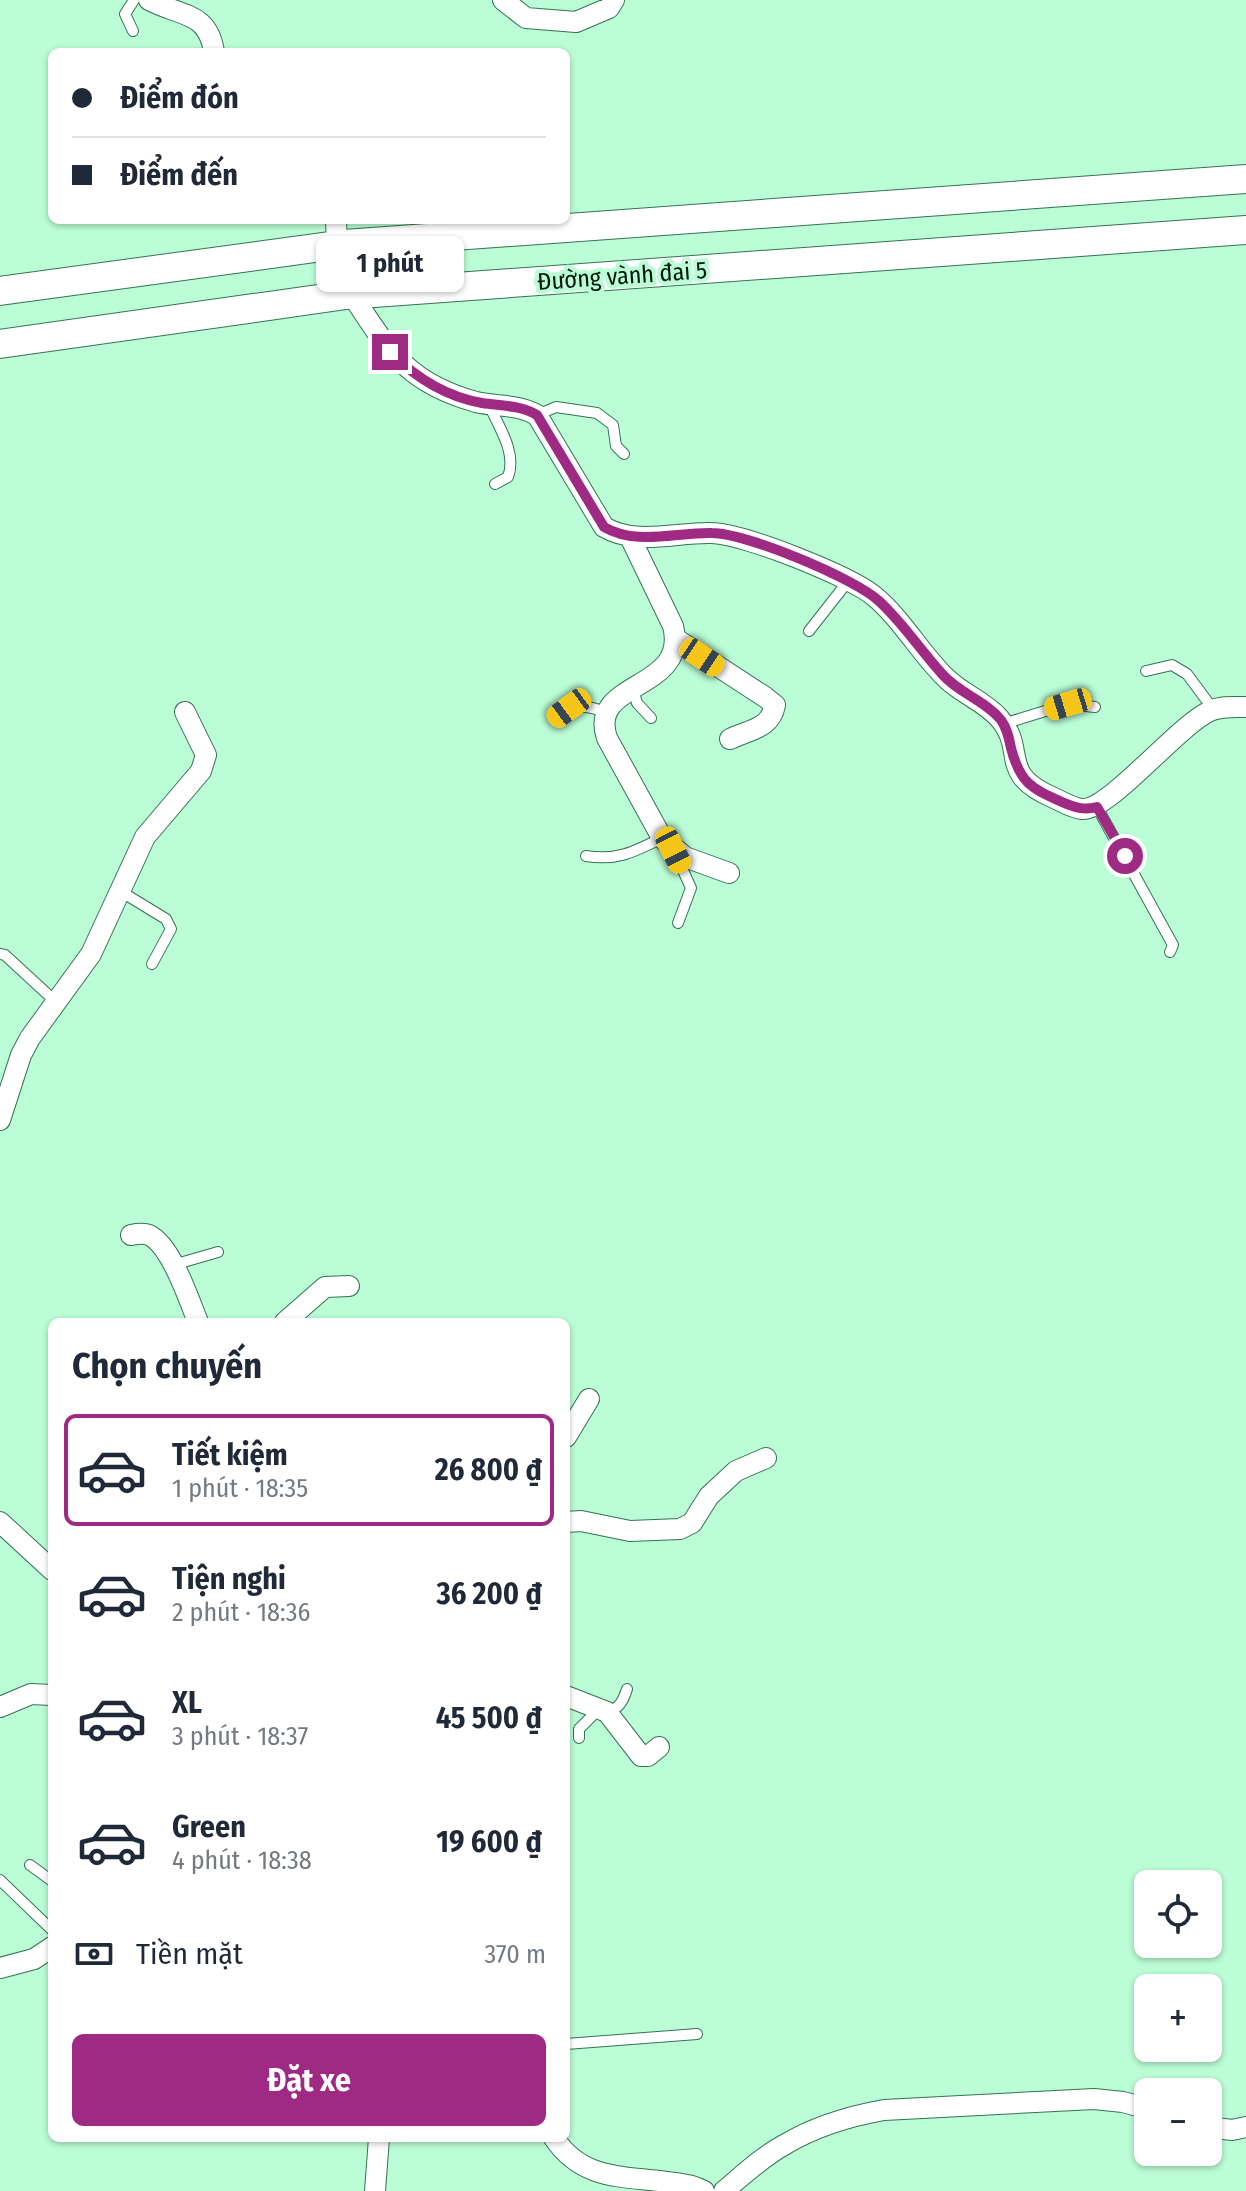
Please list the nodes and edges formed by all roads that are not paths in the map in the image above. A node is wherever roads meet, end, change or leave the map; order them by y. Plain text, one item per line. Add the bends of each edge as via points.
1 (134, 0) edge
2 (149, 0) edge
3 (503, 0) edge
4 (614, 0) edge
5 (133, 31) dead end
6 (213, 48) edge
7 (1246, 179) edge
8 (570, 218) edge
9 (473, 224) edge
10 (1246, 230) edge
11 (336, 232) edge
12 (0, 291) edge
13 (352, 295) junction
14 (0, 344) edge
15 (488, 404) junction
16 (537, 415) junction
17 (624, 454) dead end
18 (495, 484) dead end
19 (630, 537) junction
20 (849, 580) junction
21 (809, 631) dead end
22 (676, 639) junction
23 (1146, 671) dead end
24 (633, 689) junction
25 (1095, 707) dead end
26 (1246, 707) edge
27 (1213, 709) junction
28 (185, 712) dead end
29 (605, 712) junction
30 (555, 718) dead end
31 (651, 718) dead end
32 (1003, 724) junction
33 (730, 739) dead end
34 (1097, 807) junction
35 (668, 844) junction
36 (586, 856) dead end
37 (729, 873) dead end
38 (120, 891) junction
39 (678, 923) dead end
40 (1170, 952) dead end
41 (0, 954) edge
42 (152, 964) dead end
43 (57, 1003) junction
44 (0, 1120) edge
45 (131, 1235) dead end
46 (218, 1252) dead end
47 (173, 1265) junction
48 (349, 1286) dead end
49 (196, 1318) edge
50 (290, 1318) edge
51 (589, 1399) dead end
52 (570, 1430) edge
53 (766, 1458) dead end
54 (0, 1522) edge
55 (570, 1522) edge
56 (48, 1566) edge
57 (627, 1689) dead end
58 (48, 1695) edge
59 (570, 1698) edge
60 (0, 1707) edge
61 (603, 1710) junction
62 (579, 1738) dead end
63 (659, 1747) dead end
64 (30, 1865) dead end
65 (48, 1878) edge
66 (0, 1880) edge
67 (48, 1926) edge
68 (48, 1950) edge
69 (0, 1968) edge
70 (697, 2034) dead end
71 (570, 2044) edge
72 (1134, 2105) edge
73 (1246, 2127) edge
74 (1222, 2129) edge
75 (379, 2142) edge
76 (557, 2142) edge
77 (375, 2191) edge
78 (704, 2191) edge
79 (724, 2191) edge

1 - 5 lane via 125,14
2 - 6 street via 201,22 209,29
3 - 4 street via 526,18 576,22 609,8
7 - 8 main road
9 - 11 main road
10 - 13 main road, Đường vành đai 5
11 - 12 main road
13 - 14 main road, Đường vành đai 5
13 - 15 street via 407,369 455,395
15 - 16 street
15 - 18 lane via 512,466 508,477
16 - 17 lane via 556,407 597,413 613,425 616,446
16 - 19 street via 604,527
19 - 20 street via 736,536
19 - 22 street
20 - 21 lane
20 - 32 street via 889,610 943,676
22 - 24 street via 665,667
22 - 33 street via 775,705 761,727
23 - 27 lane via 1172,665 1187,674
24 - 29 street
24 - 31 lane
25 - 32 lane via 1068,704
26 - 27 street
27 - 34 street
28 - 38 street via 206,755 201,771 145,837
29 - 30 lane via 588,705 569,708
29 - 35 street via 607,738
32 - 34 street via 1024,781 1077,809
34 - 40 lane via 1173,945
35 - 36 lane via 606,859
35 - 37 street via 685,857
35 - 39 lane via 691,888
38 - 42 lane via 166,919 171,929
38 - 43 street via 91,954
41 - 43 lane
43 - 44 street via 21,1055
45 - 47 street via 147,1234
46 - 47 lane
47 - 49 street
48 - 50 street via 325,1287
51 - 52 street
53 - 55 street via 736,1471 709,1496 692,1523 680,1529 630,1531
54 - 56 street
57 - 61 lane via 615,1710
58 - 60 street via 31,1694
59 - 61 street
61 - 62 lane via 579,1729
61 - 63 street via 641,1756
64 - 65 lane
66 - 67 lane
68 - 69 street
70 - 71 lane
72 - 79 street via 1094,2099 864,2113 785,2144
73 - 74 street
75 - 77 street
76 - 78 street via 565,2154 596,2172

